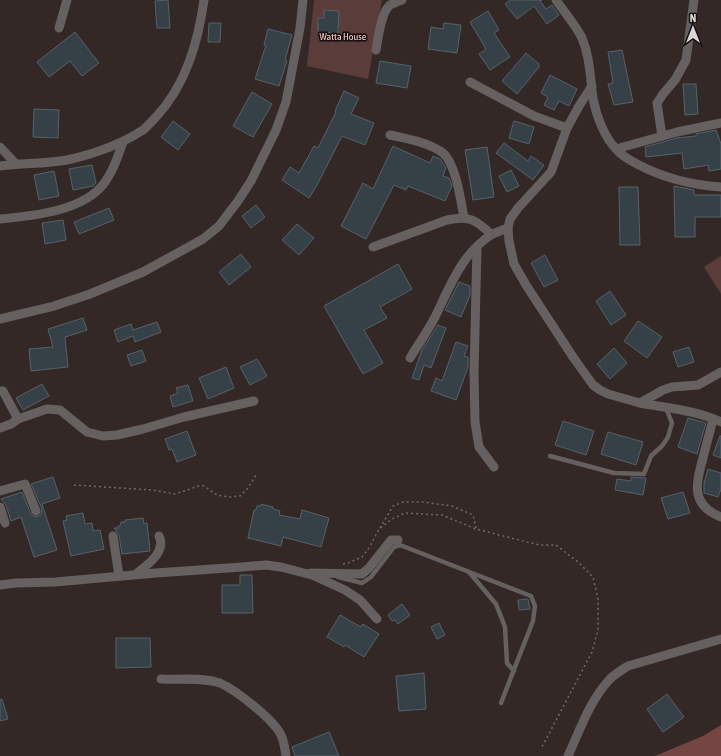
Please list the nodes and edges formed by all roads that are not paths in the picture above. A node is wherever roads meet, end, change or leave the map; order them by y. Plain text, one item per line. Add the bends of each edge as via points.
1 (67, 0) edge
2 (204, 0) edge
3 (302, 0) edge
4 (402, 0) edge
5 (556, 0) edge
6 (694, 0) edge
7 (59, 28) dead end
8 (376, 50) dead end
9 (470, 82) dead end
10 (592, 86) junction
11 (721, 123) edge
12 (567, 128) junction
13 (390, 135) dead end
14 (662, 136) junction
15 (123, 142) junction
16 (0, 147) edge
17 (616, 149) junction
18 (16, 164) junction
19 (0, 166) edge
20 (721, 188) edge
21 (464, 218) junction
22 (0, 220) edge
23 (508, 228) junction
24 (491, 234) junction
25 (372, 247) dead end
26 (477, 247) junction
27 (0, 319) edge
28 (410, 358) dead end
29 (721, 372) edge
30 (0, 391) edge
31 (254, 401) dead end
32 (640, 403) junction
33 (666, 408) junction
34 (18, 419) junction
35 (717, 420) edge
36 (0, 428) edge
37 (550, 456) dead end
38 (494, 467) dead end
39 (0, 491) edge
40 (0, 507) edge
41 (36, 512) dead end
42 (721, 517) edge
43 (5, 523) dead end
44 (113, 536) dead end
45 (159, 536) dead end
46 (398, 540) dead end
47 (468, 571) junction
48 (309, 574) junction
49 (135, 575) junction
50 (119, 576) junction
51 (0, 585) edge
52 (377, 619) dead end
53 (721, 639) edge
54 (514, 670) junction
55 (161, 679) dead end
56 (501, 703) dead end
57 (286, 756) edge
58 (568, 756) edge

1 - 7 street
2 - 15 street via 198,34 185,74 162,110 145,129
3 - 27 street via 300,28 286,102 276,130 251,181 219,226 203,239 143,272 54,306
4 - 8 street via 390,5 386,10
5 - 10 street via 581,37 587,52
6 - 14 street via 686,60 675,80 657,103
9 - 12 street via 534,116
10 - 12 street
10 - 17 street via 599,119
11 - 14 street
12 - 23 street via 551,172 518,208 510,219
13 - 21 street via 415,141 444,154 456,178
14 - 17 street
15 - 18 street via 66,160
15 - 22 street via 114,168 104,183 78,204 40,214
16 - 18 street
17 - 20 street via 625,158 671,179
18 - 19 street
21 - 24 street via 478,222
21 - 25 street via 447,220
23 - 24 street
23 - 32 street via 514,264 593,385 608,394
24 - 26 street
26 - 28 street via 454,276 434,320
26 - 38 street via 475,422 479,447
29 - 32 street via 698,385 672,387
30 - 34 street via 3,391
31 - 34 street via 117,435 103,436 87,432 60,410 47,409
32 - 33 street
33 - 35 street
33 - 37 lane via 672,423 668,437 651,456 644,474 614,473
34 - 36 street
35 - 42 street via 697,480 697,490 708,511
39 - 41 street via 25,484
40 - 43 street
44 - 50 street
45 - 49 street via 161,545 158,552 148,565
46 - 48 street via 391,540 362,574
47 - 48 lane via 400,545 394,547 371,577 362,583 340,577
47 - 54 lane via 496,604 506,627 507,663
47 - 54 lane via 531,596 535,606 533,621
48 - 49 street via 266,566
48 - 52 street via 350,593
49 - 50 street
50 - 51 street
53 - 58 street via 628,666 617,673 595,698
54 - 56 lane
55 - 57 street via 207,680 233,691 275,726 281,735

